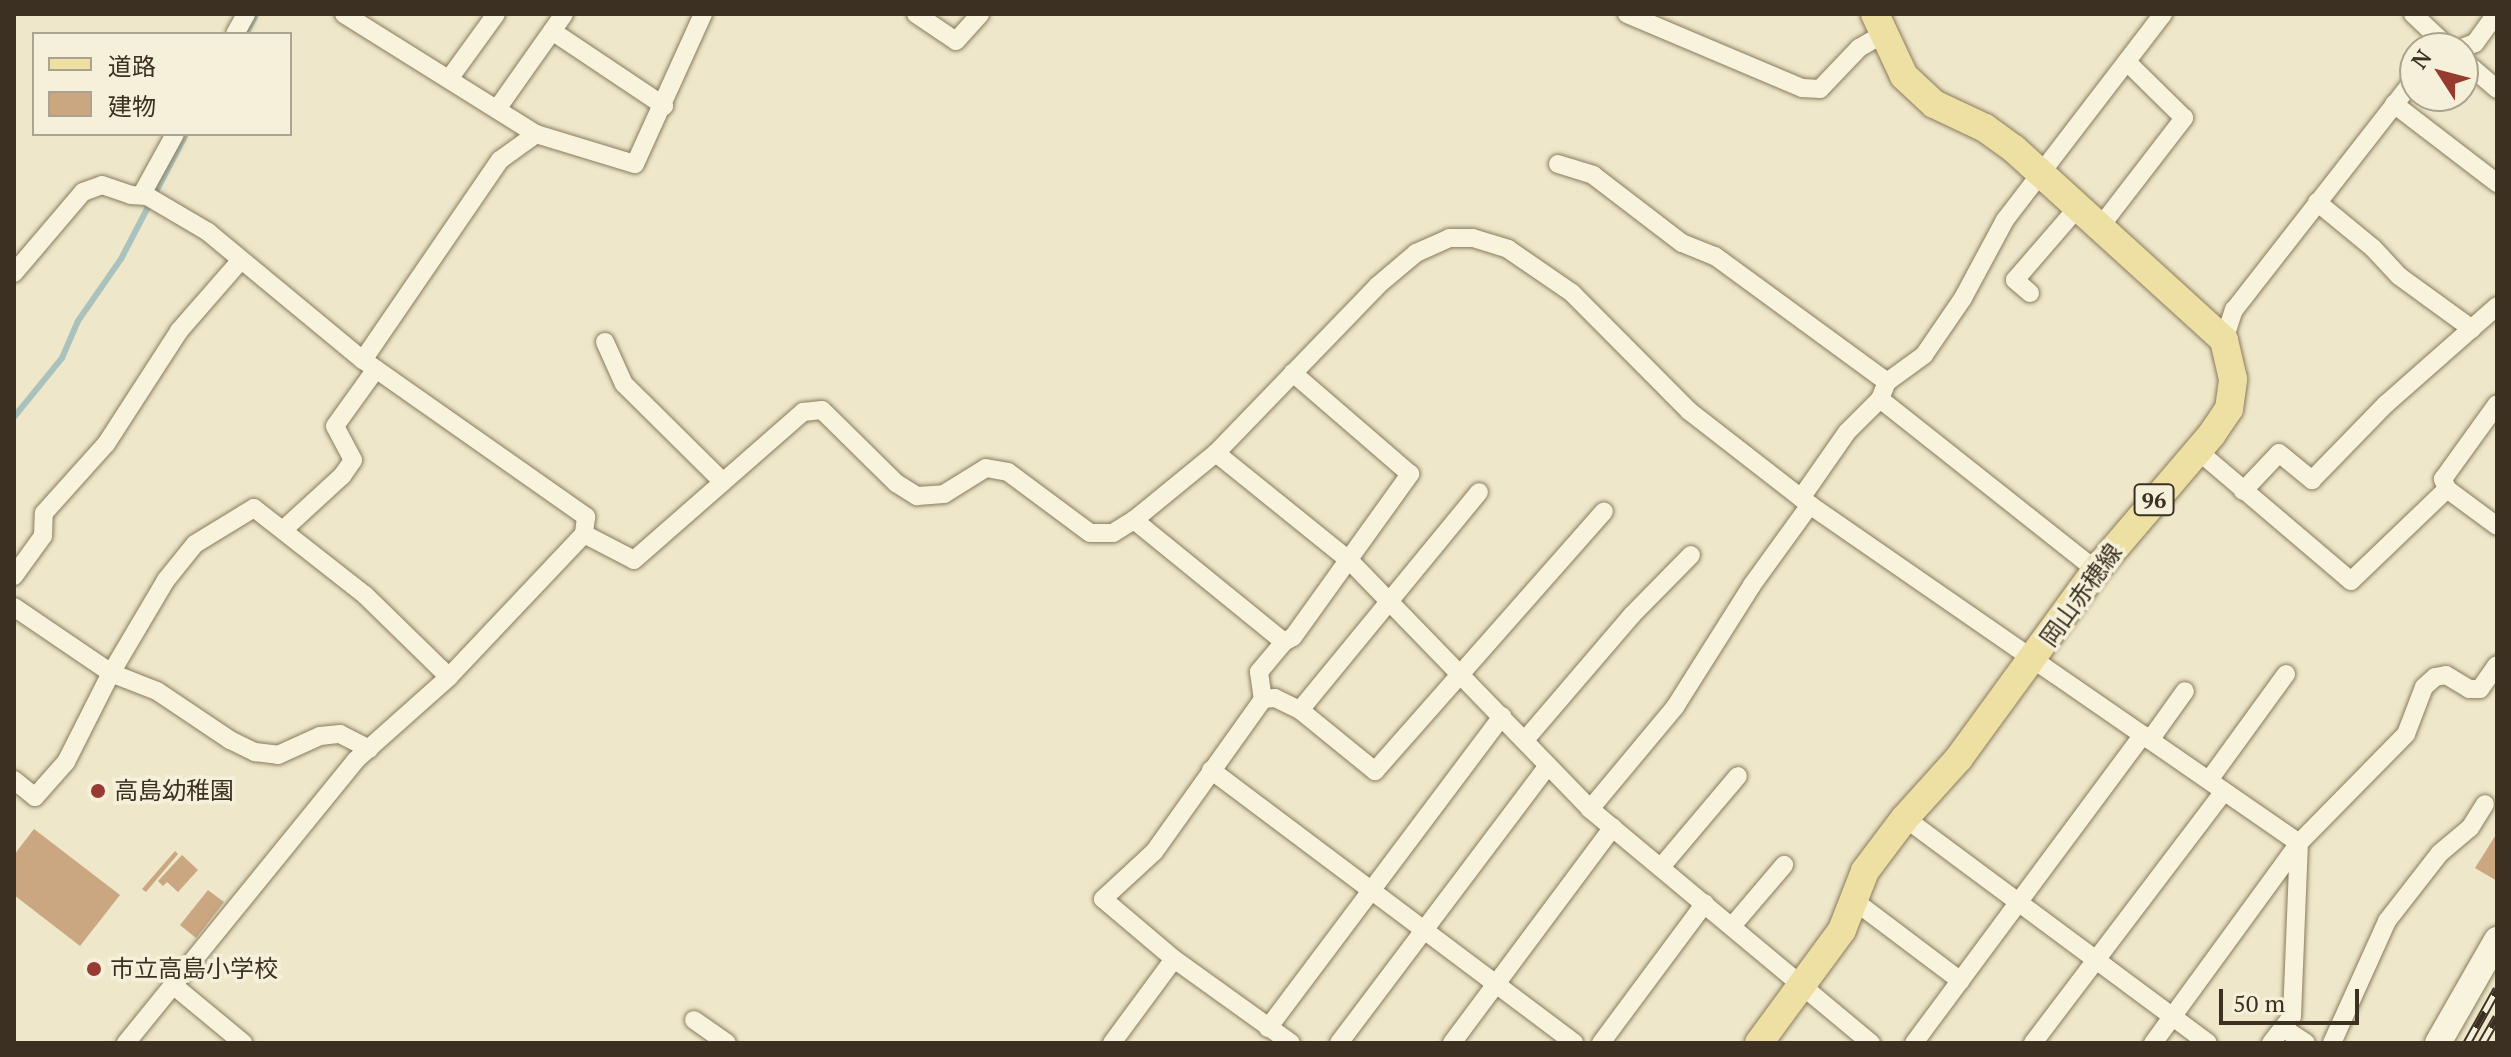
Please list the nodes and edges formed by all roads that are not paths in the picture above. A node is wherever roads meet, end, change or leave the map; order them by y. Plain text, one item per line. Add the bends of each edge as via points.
1 (246, 14) edge
2 (344, 14) edge
3 (496, 14) edge
4 (564, 14) edge
5 (916, 14) edge
6 (980, 14) edge
7 (1627, 14) edge
8 (2163, 14) edge
9 (2413, 14) edge
10 (2496, 14) edge
11 (700, 15) edge
12 (1879, 24) edge
13 (552, 31) junction
14 (236, 32) edge
15 (2432, 32) edge
16 (2479, 37) edge
17 (2127, 62) junction
18 (2479, 74) edge
19 (449, 79) junction
20 (2497, 89) edge
21 (2399, 98) edge
22 (2394, 104) junction
23 (664, 106) junction
24 (497, 109) junction
25 (536, 134) junction
26 (174, 136) edge
27 (1558, 164) dead end
28 (2042, 174) junction
29 (2497, 183) edge
30 (150, 197) junction
31 (2317, 202) junction
32 (2078, 207) junction
33 (2100, 227) junction
34 (240, 261) junction
35 (14, 273) edge
36 (2030, 293) dead end
37 (2497, 306) edge
38 (2472, 329) junction
39 (2224, 340) junction
40 (605, 342) dead end
41 (370, 364) junction
42 (1293, 373) junction
43 (1883, 390) junction
44 (2497, 404) edge
45 (2197, 450) junction
46 (1216, 453) junction
47 (723, 482) junction
48 (2447, 489) junction
49 (2243, 491) junction
50 (1479, 492) dead end
51 (1806, 501) junction
52 (1604, 511) dead end
53 (1134, 520) junction
54 (2497, 526) edge
55 (283, 530) junction
56 (584, 534) junction
57 (1691, 555) dead end
58 (1350, 561) junction
59 (2096, 570) junction
60 (14, 576) edge
61 (1388, 601) junction
62 (14, 607) edge
63 (1284, 642) junction
64 (2033, 659) junction
65 (2497, 664) edge
66 (111, 673) junction
67 (2286, 674) dead end
68 (1460, 676) junction
69 (449, 677) junction
70 (2185, 691) dead end
71 (1263, 699) junction
72 (1300, 710) junction
73 (1502, 716) junction
74 (2146, 737) junction
75 (1525, 740) junction
76 (369, 749) junction
77 (1548, 766) junction
78 (1211, 770) junction
79 (1738, 776) dead end
80 (14, 780) edge
81 (2217, 786) junction
82 (2485, 804) dead end
83 (1590, 809) junction
84 (1905, 818) junction
85 (1613, 827) junction
86 (2299, 843) junction
87 (1784, 865) dead end
88 (1661, 867) junction
89 (1371, 890) junction
90 (1852, 899) junction
91 (2019, 902) junction
92 (1705, 903) junction
93 (1733, 925) junction
94 (1426, 931) junction
95 (2497, 940) edge
96 (1174, 959) junction
97 (2096, 960) junction
98 (1961, 981) junction
99 (1804, 984) junction
100 (173, 985) junction
101 (1497, 985) junction
102 (2173, 1017) junction
103 (694, 1020) dead end
104 (1268, 1028) junction
105 (2277, 1036) edge
106 (126, 1043) edge
107 (243, 1043) edge
108 (727, 1043) edge
109 (1112, 1043) edge
110 (1291, 1043) edge
111 (1339, 1043) edge
112 (1452, 1043) edge
113 (1574, 1043) edge
114 (1601, 1043) edge
115 (1759, 1043) edge
116 (1871, 1043) edge
117 (1914, 1043) edge
118 (2033, 1043) edge
119 (2153, 1043) edge
120 (2208, 1043) edge
121 (2306, 1043) edge
122 (2332, 1043) edge
123 (2438, 1043) edge

1 - 14 street
2 - 19 street
3 - 19 street
4 - 13 street
5 - 6 street via 956,41
7 - 12 street via 1802,88 1820,89
8 - 17 street
9 - 15 street
10 - 16 street
11 - 23 street
12 - 28 main road via 1904,76 1934,104 1985,128
13 - 23 street
13 - 24 street
17 - 28 street
17 - 33 street via 2184,118
18 - 20 street
19 - 24 street
21 - 22 street
22 - 29 street
22 - 31 street
23 - 25 street via 635,164
24 - 25 street
25 - 41 street via 500,160
26 - 30 street
27 - 43 street via 1593,175 1682,243 1715,256
28 - 32 main road
28 - 43 street via 2005,220 1963,298 1924,355
30 - 34 street via 208,232
30 - 35 street via 102,185 83,192
31 - 38 street via 2399,276
31 - 39 street via 2234,310
32 - 33 main road
32 - 36 street via 2015,280
33 - 39 main road
34 - 41 street
34 - 60 street via 179,331 106,444 44,513 43,536
37 - 38 street
38 - 49 street via 2386,404 2312,480 2279,453
39 - 45 main road, 岡山赤穂線 / 96 via 2233,379 2229,409
40 - 47 street via 624,384
41 - 55 street via 335,426 353,460
41 - 56 street via 586,517
42 - 46 street
42 - 51 street via 1416,253 1449,238 1473,238 1508,249 1572,293 1689,411
42 - 58 street via 1410,474
43 - 51 street via 1847,432
43 - 59 street
44 - 48 street via 2443,479
45 - 49 street
45 - 59 main road, 岡山赤穂線 / 96
46 - 53 street
46 - 58 street
47 - 53 street via 803,412 822,410 896,483 917,496 944,494 986,468 1008,472 1090,533 1113,533
47 - 56 street via 634,560
48 - 49 street via 2351,581
48 - 54 street
50 - 61 street
51 - 64 street
51 - 83 street via 1675,707
52 - 68 street
53 - 63 street
55 - 66 street via 254,508 195,544 166,580
55 - 69 street via 365,595
56 - 69 street
57 - 75 street
58 - 61 street
58 - 63 street
59 - 64 main road, 岡山赤穂線 / 96
61 - 68 street
61 - 72 street
62 - 66 street
63 - 71 street via 1259,672
64 - 74 street
64 - 84 main road, 岡山赤穂線 / 96 via 1959,758
65 - 86 street via 2480,689 2469,689 2446,675 2435,677 2424,687 2406,734
66 - 76 street via 157,691 255,752 278,755 320,736 340,734
66 - 80 street via 56,774 35,797
67 - 81 street
68 - 72 street via 1375,771
68 - 73 street
69 - 76 street
70 - 74 street
71 - 72 street via 1275,698
71 - 78 street
73 - 75 street
73 - 89 street
74 - 81 street
74 - 91 street
75 - 77 street
76 - 100 street
77 - 83 street
77 - 94 street
78 - 89 street
78 - 96 street via 1154,852 1103,899
79 - 88 street
81 - 86 street
81 - 97 street
82 - 122 street via 2387,921
83 - 85 street
84 - 90 main road, 岡山赤穂線 / 96 via 1865,871
84 - 91 street
85 - 88 street
85 - 101 street
86 - 102 street
86 - 105 street via 2292,1016
87 - 93 street
88 - 92 street
89 - 94 street
89 - 104 street
90 - 98 street
90 - 99 main road, 岡山赤穂線 / 96 via 1842,930
91 - 97 street
91 - 98 street
92 - 93 street
92 - 114 street
93 - 99 street
94 - 101 street
94 - 111 street
95 - 123 main road
96 - 104 street
96 - 109 street
97 - 102 street
97 - 118 street
98 - 117 street
99 - 115 main road, 岡山赤穂線 / 96
99 - 116 street
100 - 106 street
100 - 107 street
101 - 112 street
101 - 113 street
102 - 119 street
102 - 120 street
103 - 108 street
104 - 110 street
105 - 121 street

